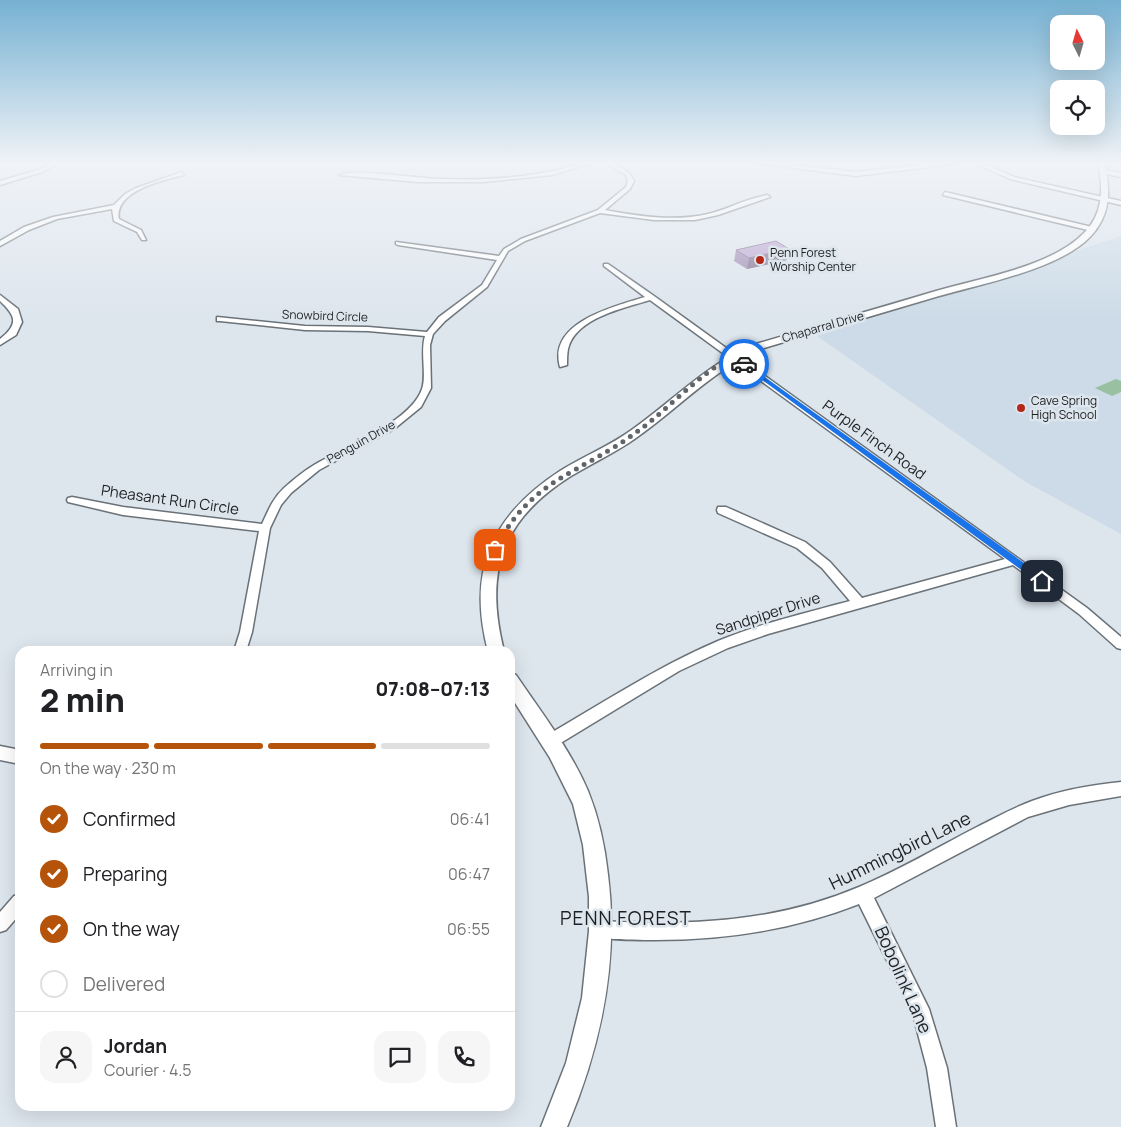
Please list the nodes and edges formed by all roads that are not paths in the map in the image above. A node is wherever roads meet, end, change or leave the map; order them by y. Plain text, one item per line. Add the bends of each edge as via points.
1 (78, 215) edge
2 (114, 215) edge
3 (590, 215) edge
4 (628, 215) edge
5 (711, 215) edge
6 (1031, 215) edge
7 (1099, 215) edge
8 (1092, 229) junction
9 (144, 239) dead end
10 (398, 243) dead end
11 (0, 244) edge
12 (500, 258) junction
13 (606, 265) dead end
14 (0, 297) edge
15 (652, 297) junction
16 (220, 319) dead end
17 (430, 334) junction
18 (0, 343) edge
19 (734, 356) junction
20 (563, 365) dead end
21 (72, 500) dead end
22 (722, 510) dead end
23 (265, 528) junction
24 (1015, 560) junction
25 (859, 603) junction
26 (1121, 644) edge
27 (242, 646) edge
28 (495, 646) edge
29 (515, 688) edge
30 (550, 742) junction
31 (0, 753) edge
32 (15, 756) edge
33 (1121, 790) edge
34 (863, 894) junction
35 (15, 908) edge
36 (0, 924) edge
37 (602, 929) junction
38 (554, 1127) edge
39 (946, 1127) edge

1 - 11 street via 27,229
2 - 9 street via 116,220 139,231
3 - 12 street via 518,242
4 - 5 street via 663,219
6 - 8 street
7 - 8 street, Chaparral Drive
8 - 19 street, Chaparral Drive via 1074,246 1053,257
10 - 12 street
12 - 17 street via 485,286 442,320
13 - 15 street, Purple Finch Road
14 - 18 street via 15,311 18,322 13,333
15 - 19 street, Purple Finch Road
15 - 20 street via 605,312 574,329 566,341
16 - 17 street, Snowbird Circle via 304,328
17 - 23 street, Penguin Drive via 426,345 427,388 418,405 391,427 330,459 299,480 277,503
19 - 24 street, Purple Finch Road
19 - 28 street, Chaparral Drive via 636,433 542,490 514,518 495,550 487,584 488,620
21 - 23 street, Pheasant Run Circle via 123,511
22 - 25 street via 801,545 826,565
23 - 27 street, Penguin Drive
24 - 25 street, Sandpiper Drive
24 - 26 street, Purple Finch Road
25 - 30 street, Sandpiper Drive via 766,629 716,648 674,667
29 - 30 street
30 - 37 street via 581,798 589,825 600,891
31 - 32 street
33 - 34 street, Hummingbird Lane via 1074,796 1038,806
34 - 37 street, Hummingbird Lane via 821,910 765,924 711,931 655,933
34 - 39 street, Bobolink Lane via 920,1009 937,1068
35 - 36 street
37 - 38 street via 597,992 587,1039

